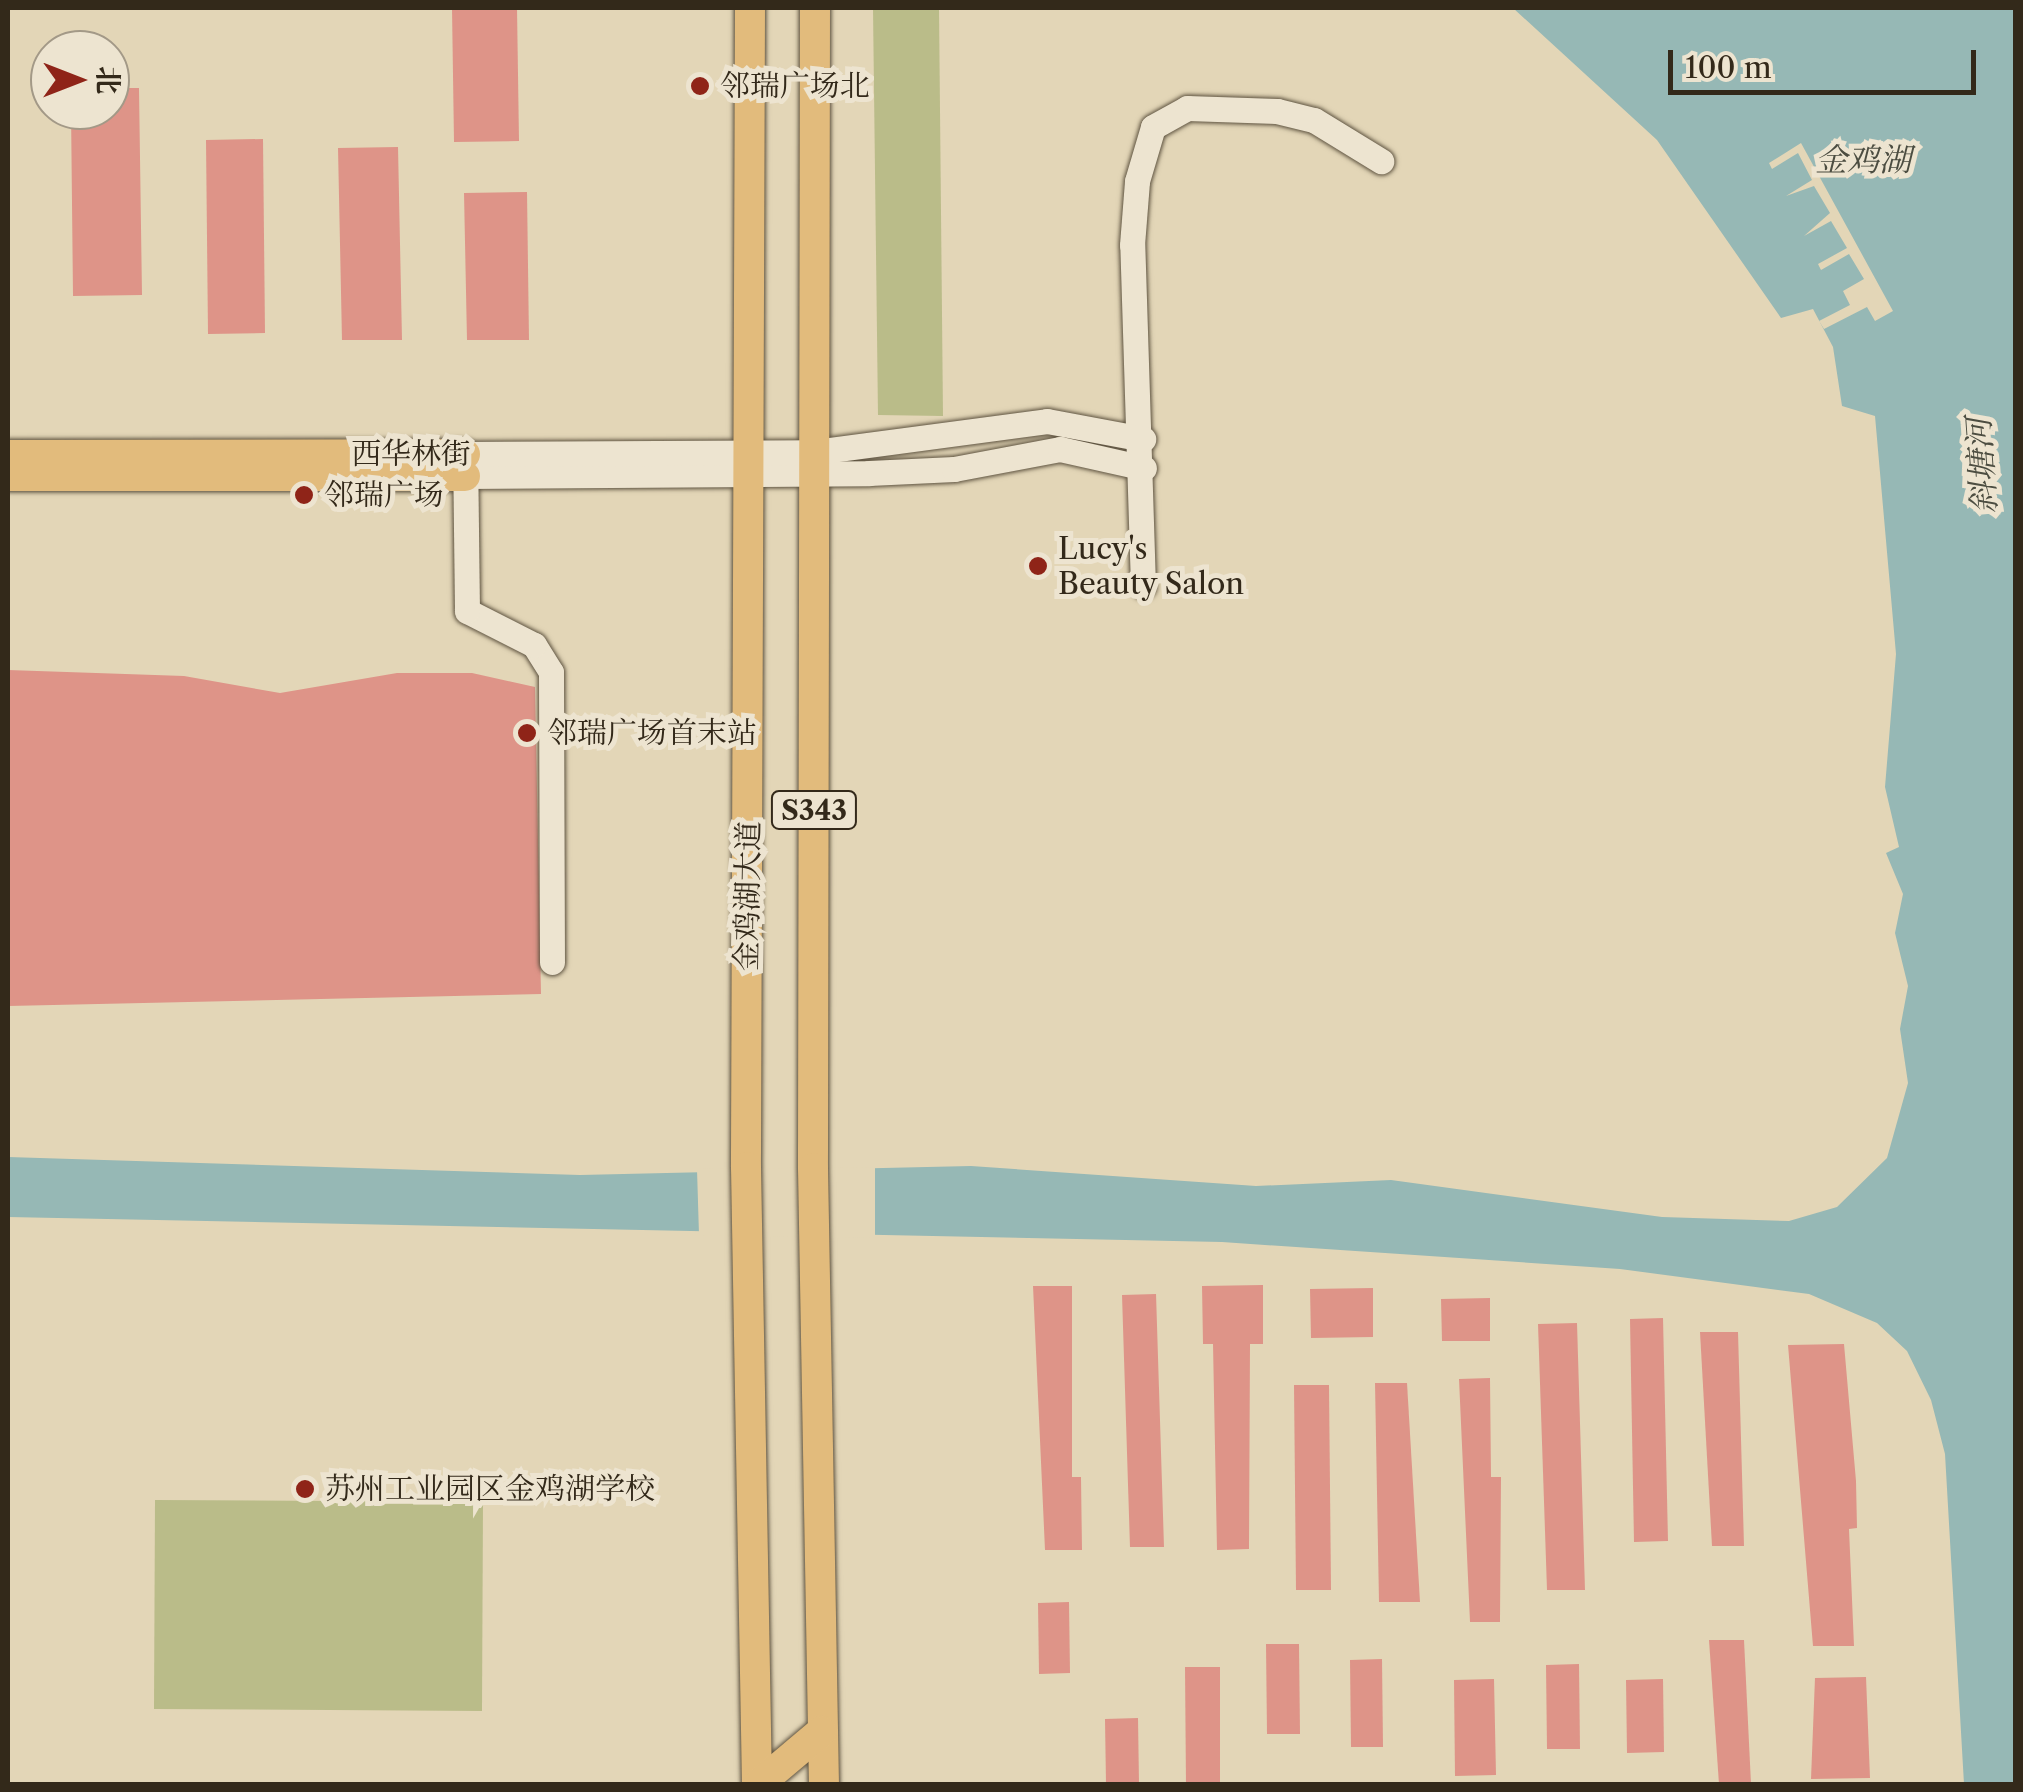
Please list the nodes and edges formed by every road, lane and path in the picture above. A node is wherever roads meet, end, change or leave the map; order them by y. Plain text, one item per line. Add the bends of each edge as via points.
1 (750, 8) edge
2 (815, 8) edge
3 (1380, 161) dead end
4 (1143, 439) junction
5 (8, 455) edge
6 (815, 464) junction
7 (465, 465) junction
8 (752, 465) junction
9 (1144, 468) junction
10 (8, 476) edge
11 (1143, 586) dead end
12 (552, 962) dead end
13 (822, 1730) junction
14 (758, 1784) edge
15 (824, 1784) edge

1 - 8 main road, 金鸡湖大道 / S343
2 - 6 main road, S343
3 - 4 street via 1314,120 1277,112 1187,108 1153,127 1132,227
4 - 6 street via 1047,421
4 - 9 street
5 - 7 main road, 西华林街
6 - 8 street, 西华林街
6 - 9 street via 954,469 1060,449
6 - 13 main road, S343 via 813,1168
7 - 8 street, 西华林街
7 - 10 main road, 西华林街
7 - 12 street via 467,611 534,645 551,672
8 - 14 main road, 金鸡湖大道 / S343 via 746,1167
9 - 11 street
13 - 14 main road, 金鸡湖大道 / S343
13 - 15 main road, S343

